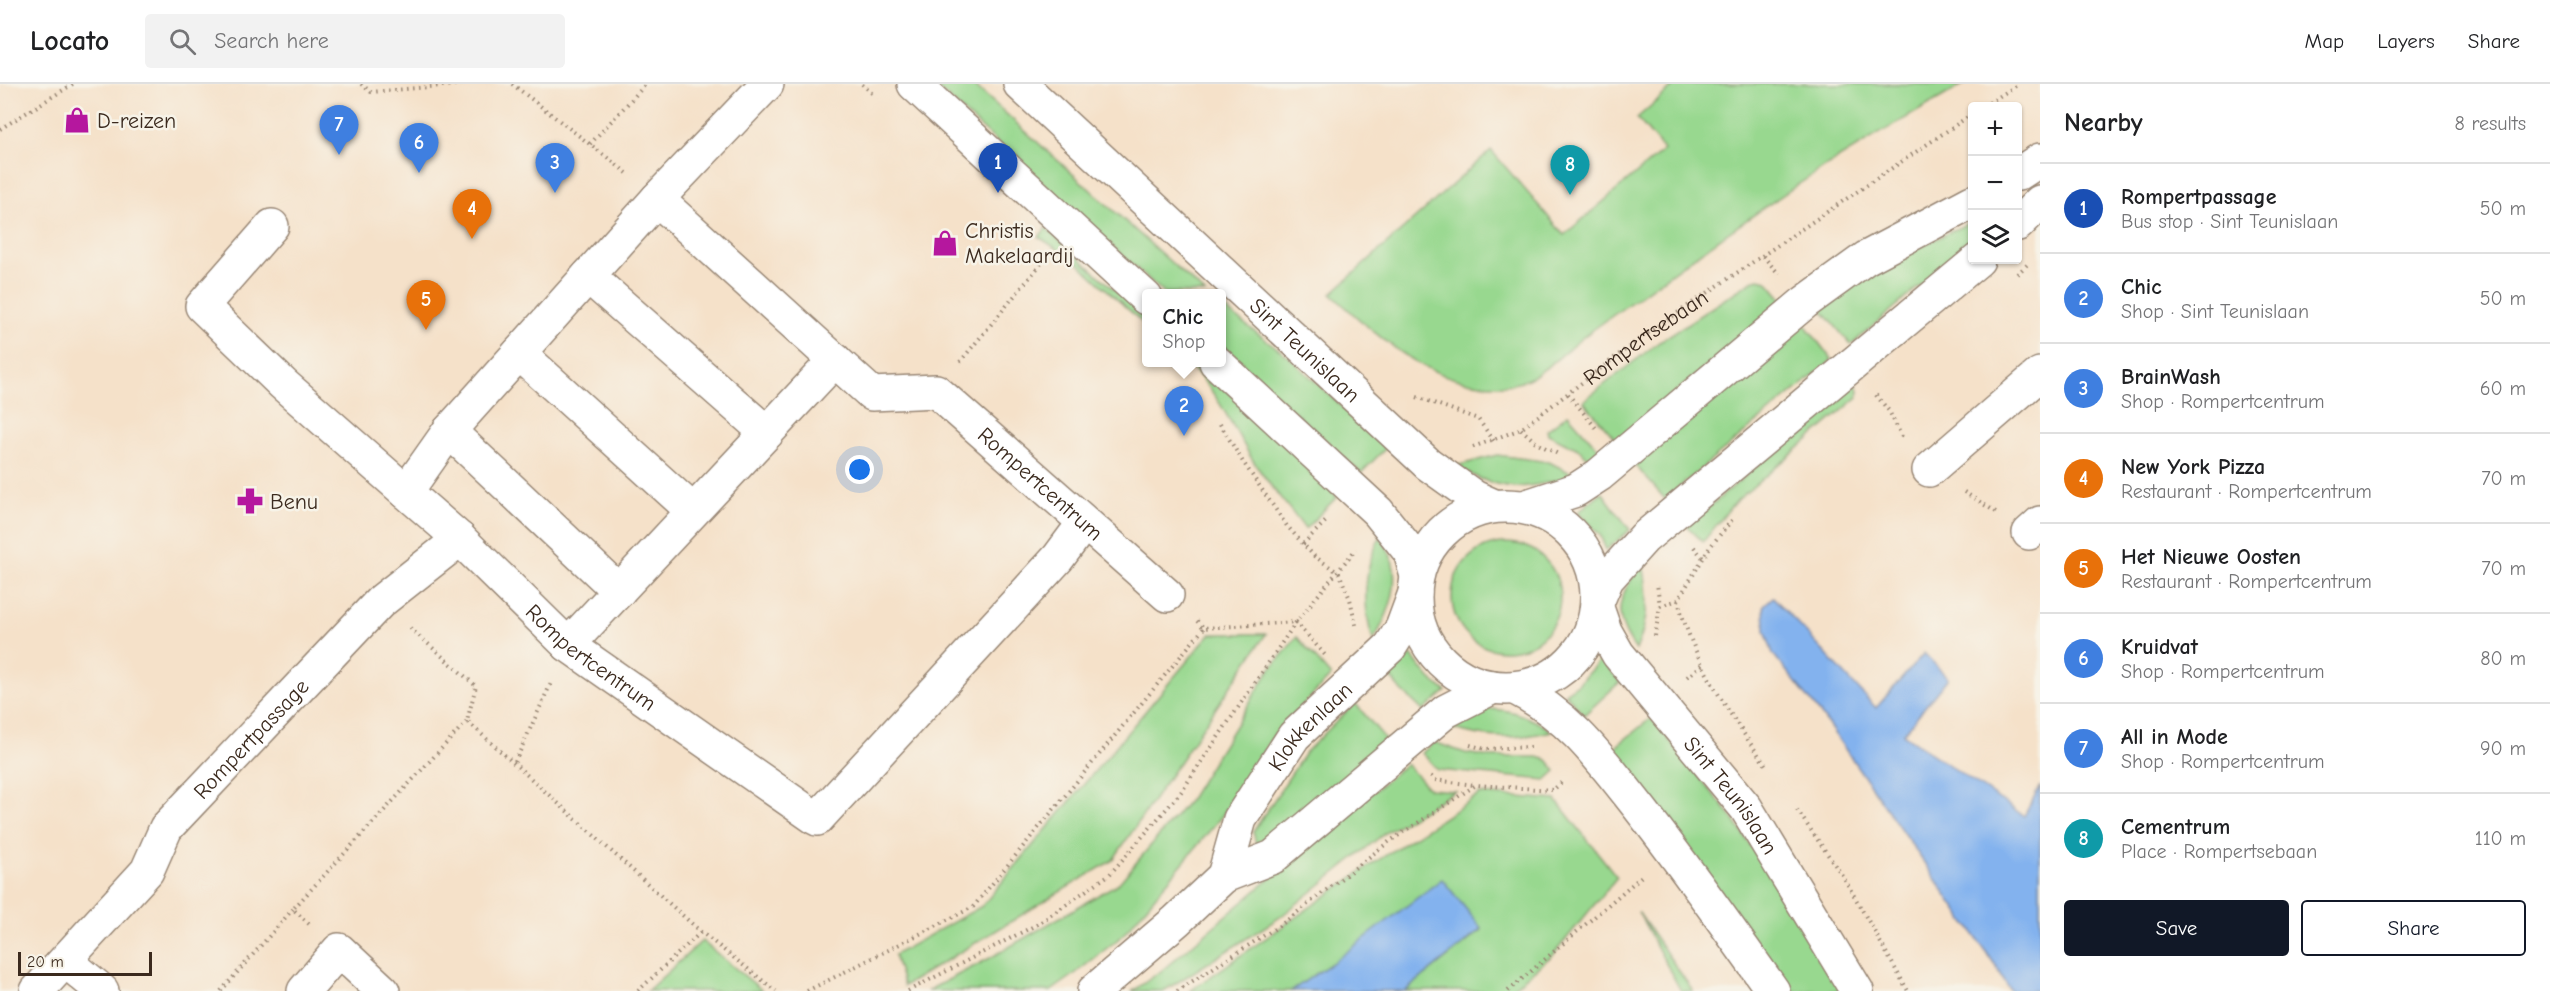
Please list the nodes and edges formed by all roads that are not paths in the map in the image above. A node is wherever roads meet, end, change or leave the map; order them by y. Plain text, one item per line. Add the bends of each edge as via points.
1 (767, 84) edge
2 (914, 84) edge
3 (1020, 84) edge
4 (2040, 160) edge
5 (2022, 171) edge
6 (657, 200) junction
7 (2040, 202) edge
8 (1968, 204) edge
9 (2022, 220) edge
10 (272, 225) dead end
11 (1973, 264) edge
12 (588, 276) junction
13 (1142, 294) edge
14 (519, 353) junction
15 (835, 360) junction
16 (1220, 367) edge
17 (2040, 374) edge
18 (449, 431) junction
19 (767, 433) junction
20 (1929, 470) road end
21 (406, 492) junction
22 (1509, 506) junction
23 (693, 511) junction
24 (1084, 523) junction
25 (460, 539) junction
26 (1416, 583) junction
27 (619, 591) junction
28 (1167, 595) dead end
29 (1598, 604) junction
30 (568, 645) junction
31 (1504, 688) junction
32 (1224, 876) junction
33 (66, 961) junction
34 (38, 991) edge
35 (102, 991) edge
36 (304, 991) edge
37 (383, 991) edge
38 (1094, 991) edge
39 (1773, 991) edge
40 (1857, 991) edge

1 - 6 street
2 - 13 street
3 - 22 street, Sint Teunislaan via 1428,464 1474,497
4 - 5 street
6 - 12 street
6 - 15 street
7 - 9 street
8 - 22 street via 1866,258 1804,303 1599,475 1576,490
10 - 21 street, Rompertcentrum via 202,306 282,384
11 - 29 street via 1644,538 1607,579
12 - 14 street
12 - 19 street
14 - 18 street
14 - 23 street
15 - 19 street
15 - 24 street, Rompertcentrum via 872,394 936,391
16 - 26 street via 1378,512 1410,552
17 - 20 street
18 - 21 street
18 - 27 street
19 - 23 street
21 - 25 street, Rompertcentrum
22 - 26 street via 1468,514 1444,529 1428,550
22 - 29 street via 1554,519 1578,540 1594,568
23 - 27 street
24 - 28 street, Rompertcentrum
24 - 30 street, Rompertcentrum via 1058,558 817,819
25 - 30 street, Rompertcentrum
25 - 33 street, Rompertpassage via 380,602 166,828 147,870
26 - 31 street via 1416,613 1435,654 1471,681
26 - 32 street, Klokkenlaan via 1402,628 1390,646 1294,736 1240,819
27 - 30 street
29 - 31 street via 1588,638 1570,663 1545,680
29 - 40 street, Sint Teunislaan via 1605,631 1618,654 1746,808
31 - 32 street via 1446,711 1273,857
31 - 39 street via 1553,710 1578,732 1683,864
32 - 38 street
33 - 34 street, Rompertpassage
33 - 35 street
36 - 37 street via 339,950

